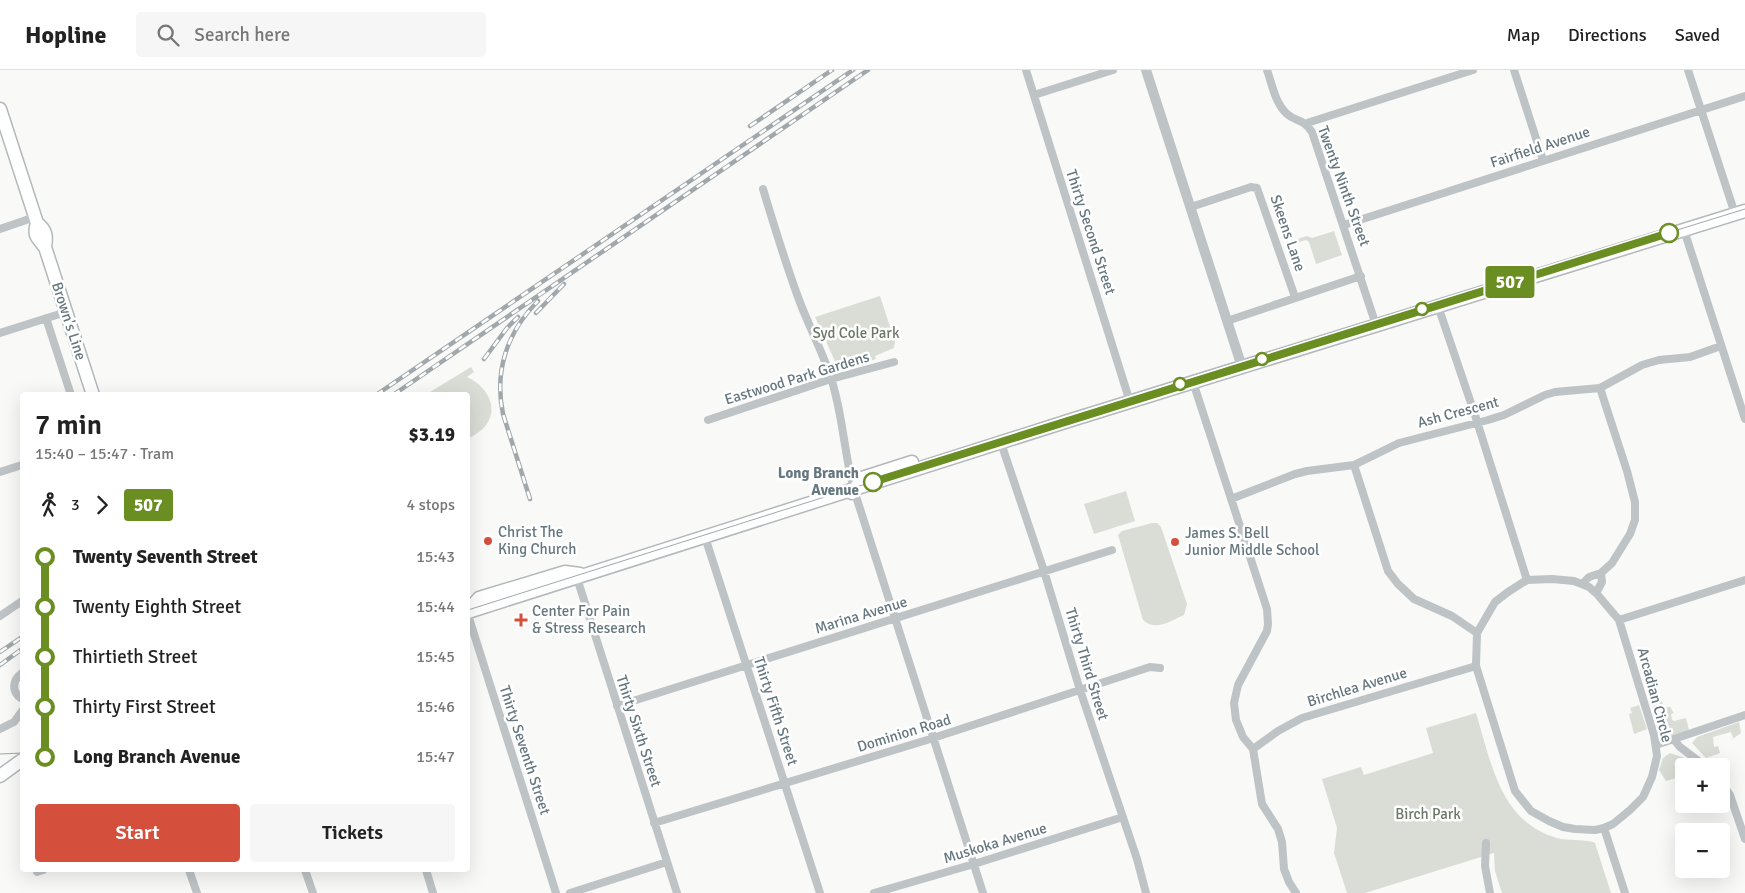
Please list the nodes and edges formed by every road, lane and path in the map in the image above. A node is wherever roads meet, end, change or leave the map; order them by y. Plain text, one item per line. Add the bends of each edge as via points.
1 (1026, 70) edge
2 (1114, 70) edge
3 (1146, 70) edge
4 (1267, 70) edge
5 (1473, 70) edge
6 (1514, 70) edge
7 (1688, 70) edge
8 (1034, 95) junction
9 (1745, 96) edge
10 (1701, 110) junction
11 (0, 112) edge
12 (1306, 123) junction
13 (1543, 160) junction
14 (763, 189) dead end
15 (1191, 207) junction
16 (1740, 213) edge
17 (36, 220) junction
18 (1344, 225) junction
19 (0, 229) edge
20 (1684, 230) junction
21 (1361, 276) junction
22 (1296, 297) junction
23 (1438, 306) junction
24 (66, 312) junction
25 (46, 318) junction
26 (1227, 320) junction
27 (1376, 325) junction
28 (0, 333) edge
29 (1721, 346) junction
30 (894, 362) dead end
31 (1242, 367) junction
32 (831, 379) junction
33 (1194, 382) junction
34 (1600, 388) junction
35 (70, 392) edge
36 (92, 392) edge
37 (1130, 402) junction
38 (1745, 418) edge
39 (708, 420) dead end
40 (1478, 423) junction
41 (1001, 442) junction
42 (1354, 465) junction
43 (20, 466) edge
44 (0, 472) edge
45 (854, 490) junction
46 (1231, 499) junction
47 (705, 537) junction
48 (1112, 550) dead end
49 (1044, 571) junction
50 (1601, 574) junction
51 (582, 576) junction
52 (1527, 580) junction
53 (1745, 580) edge
54 (1582, 584) junction
55 (1596, 593) junction
56 (20, 603) edge
57 (470, 610) edge
58 (0, 616) edge
59 (470, 619) edge
60 (896, 619) junction
61 (1619, 620) junction
62 (1477, 633) junction
63 (747, 664) junction
64 (1476, 666) junction
65 (1160, 668) dead end
66 (20, 675) edge
67 (1080, 690) junction
68 (20, 697) edge
69 (617, 706) junction
70 (20, 714) edge
71 (1745, 715) edge
72 (0, 729) edge
73 (933, 738) junction
74 (1674, 740) junction
75 (1656, 745) junction
76 (1253, 749) junction
77 (1694, 758) edge
78 (20, 761) edge
79 (0, 776) edge
80 (785, 783) junction
81 (1730, 795) edge
82 (1123, 818) junction
83 (654, 823) junction
84 (1604, 828) junction
85 (1745, 839) edge
86 (1486, 843) dead end
87 (667, 862) junction
88 (974, 864) junction
89 (190, 872) edge
90 (306, 872) edge
91 (427, 872) edge
92 (197, 893) edge
93 (313, 893) edge
94 (434, 893) edge
95 (556, 893) edge
96 (570, 893) edge
97 (677, 893) edge
98 (820, 893) edge
99 (874, 893) edge
100 (983, 893) edge
101 (1146, 893) edge
102 (1296, 893) edge
103 (1490, 893) edge
104 (1625, 893) edge

1 - 8 street, Thirty Second Street
2 - 8 street
3 - 15 street
4 - 12 street, Twenty Ninth Street via 1287,114
5 - 12 street
6 - 13 street
7 - 10 street
8 - 37 street, Thirty Second Street
9 - 10 street, Fairfield Avenue
10 - 13 street, Fairfield Avenue
10 - 16 street
11 - 17 main road, Brown's Line
12 - 18 street, Twenty Ninth Street
13 - 18 street, Fairfield Avenue
14 - 32 street via 799,299
15 - 22 street, Skeens Lane via 1257,188
15 - 26 street
16 - 20 main road
17 - 19 street
17 - 24 main road, Brown's Line via 34,230 45,247
18 - 21 street, Twenty Ninth Street
20 - 23 main road
20 - 29 street
21 - 22 street
21 - 27 street, Twenty Ninth Street
22 - 26 street
23 - 27 main road
23 - 40 street
24 - 25 street
24 - 36 main road, Brown's Line
25 - 28 street
25 - 35 street
26 - 31 street
27 - 31 main road
29 - 34 street, Ash Crescent via 1690,357 1642,365
29 - 38 street
30 - 32 street, Eastwood Park Gardens
31 - 33 main road
32 - 39 street, Eastwood Park Gardens
32 - 45 street
33 - 37 main road
33 - 46 street
34 - 40 street, Ash Crescent via 1555,392
34 - 50 street via 1635,502 1635,520 1630,534
37 - 41 main road
40 - 42 street, Ash Crescent via 1399,442
40 - 52 street
41 - 45 main road via 934,464 916,461 870,475 862,478
41 - 49 street, Thirty Third Street
42 - 46 street, Ash Crescent via 1295,474
42 - 62 street via 1388,571 1414,599 1452,616
43 - 44 street
45 - 47 main road via 847,501 838,504 792,518 766,518
45 - 60 street
46 - 76 street via 1268,616 1267,631 1238,685 1234,702 1239,729
47 - 51 main road
47 - 63 street, Thirty Fifth Street
48 - 49 street, Marina Avenue
49 - 60 street, Marina Avenue
49 - 67 street, Thirty Third Street
50 - 54 street via 1589,577
50 - 55 street via 1602,582
51 - 57 main road via 565,572 479,598
51 - 69 street, Thirty Sixth Street
52 - 54 street, Arcadian Circle via 1563,580
52 - 62 street via 1495,602
53 - 61 street
54 - 55 street, Arcadian Circle
55 - 61 street, Arcadian Circle
56 - 58 street
59 - 95 street, Thirty Seventh Street
60 - 63 street, Marina Avenue
60 - 73 street
61 - 75 street, Arcadian Circle
62 - 64 street
63 - 69 street, Marina Avenue
63 - 80 street, Thirty Fifth Street
64 - 76 street, Birchlea Avenue via 1302,718
64 - 84 street via 1514,790 1521,800 1535,814 1563,827
65 - 67 street, Dominion Road via 1150,667
66 - 68 street via 14,688
67 - 73 street, Dominion Road
67 - 82 street, Thirty Third Street
69 - 83 street, Thirty Sixth Street
70 - 72 street via 14,722
71 - 74 street
73 - 80 street, Dominion Road
73 - 88 street
74 - 75 street
74 - 77 street
75 - 84 street, Arcadian Circle via 1654,771 1643,797
76 - 102 street via 1262,804 1278,829 1284,868
78 - 79 main road
80 - 83 street, Dominion Road
80 - 98 street, Thirty Fifth Street
81 - 85 street
82 - 88 street, Muskoka Avenue
82 - 101 street, Thirty Third Street
83 - 87 street, Thirty Sixth Street
84 - 104 street
86 - 103 street via 1485,866
87 - 96 street
87 - 97 street, Thirty Sixth Street
88 - 99 street, Muskoka Avenue
88 - 100 street
89 - 92 street
90 - 93 street
91 - 94 street

